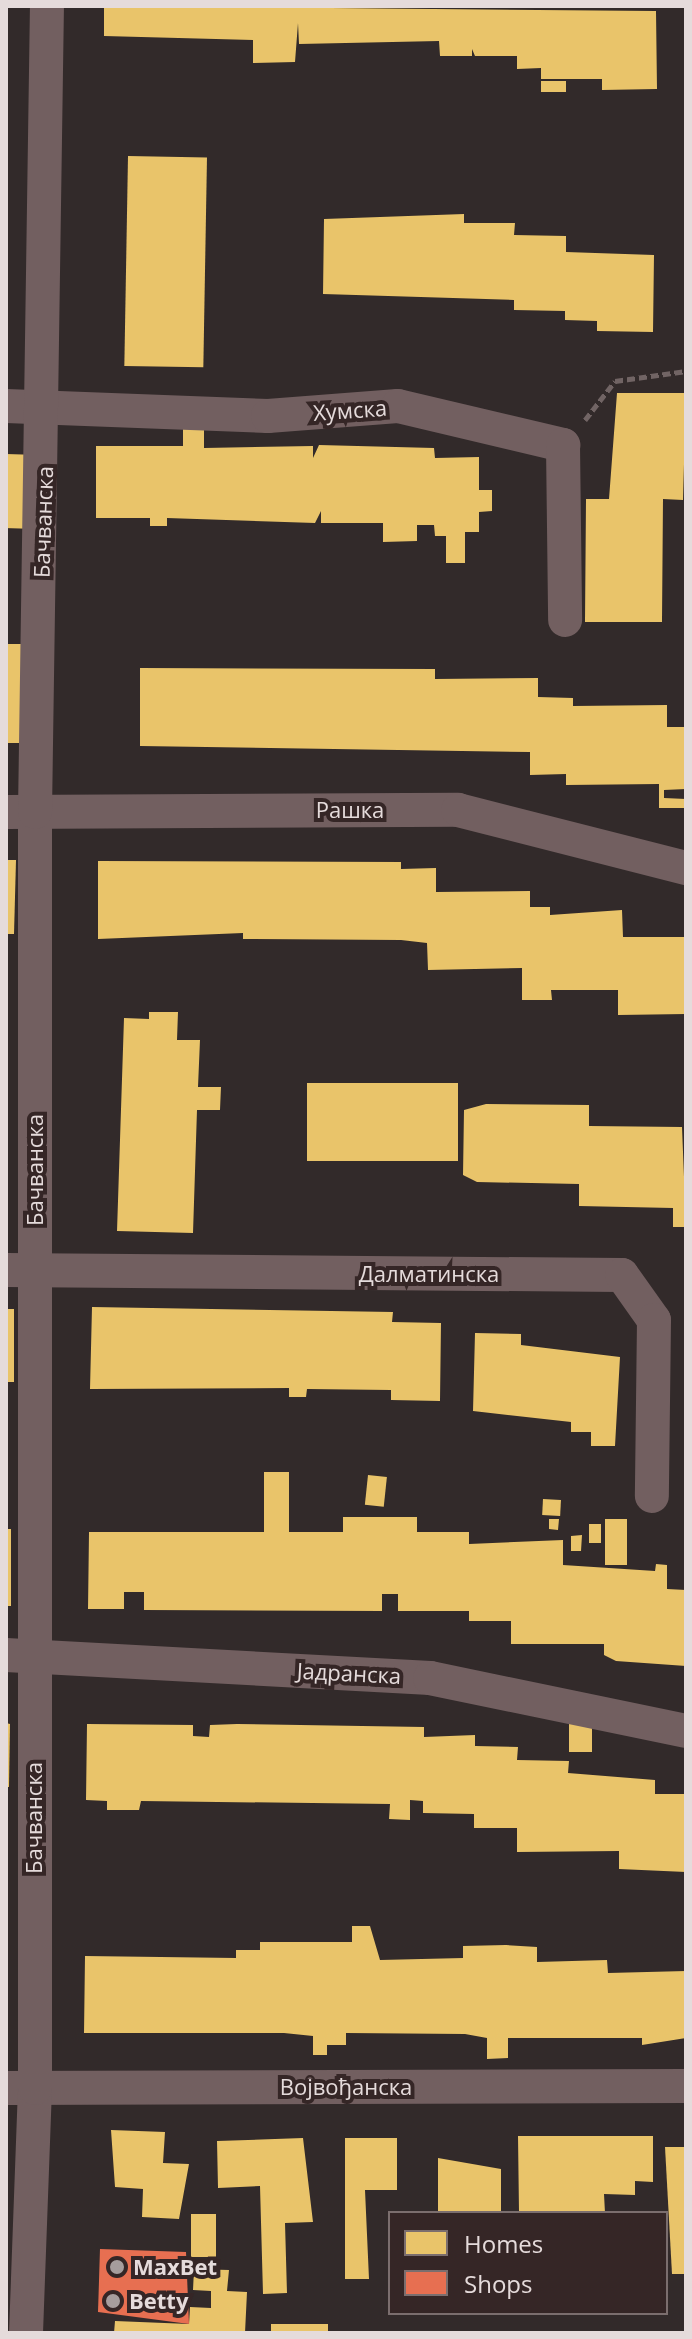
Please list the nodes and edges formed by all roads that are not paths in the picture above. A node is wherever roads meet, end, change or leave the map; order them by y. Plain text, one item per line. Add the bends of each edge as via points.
1 (47, 6) edge
2 (6, 406) edge
3 (46, 408) junction
4 (565, 620) dead end
5 (20, 812) edge
6 (686, 868) edge
7 (21, 1271) edge
8 (652, 1496) dead end
9 (19, 1655) edge
10 (686, 1731) edge
11 (686, 2086) edge
12 (21, 2088) edge
13 (26, 2333) edge

1 - 3 street, Бачванска
2 - 3 street, Хумска
3 - 4 street, Хумска via 268,416 398,406 563,450
3 - 5 street, Бачванска
5 - 6 street, Рашка via 458,810
5 - 7 street, Бачванска
7 - 8 street, Далматинска via 622,1275 654,1320
7 - 9 street, Бачванска
9 - 10 street, Јадранска via 430,1678
9 - 12 street, Бачванска
11 - 12 street, Војвођанска
12 - 13 street, Бачванска

